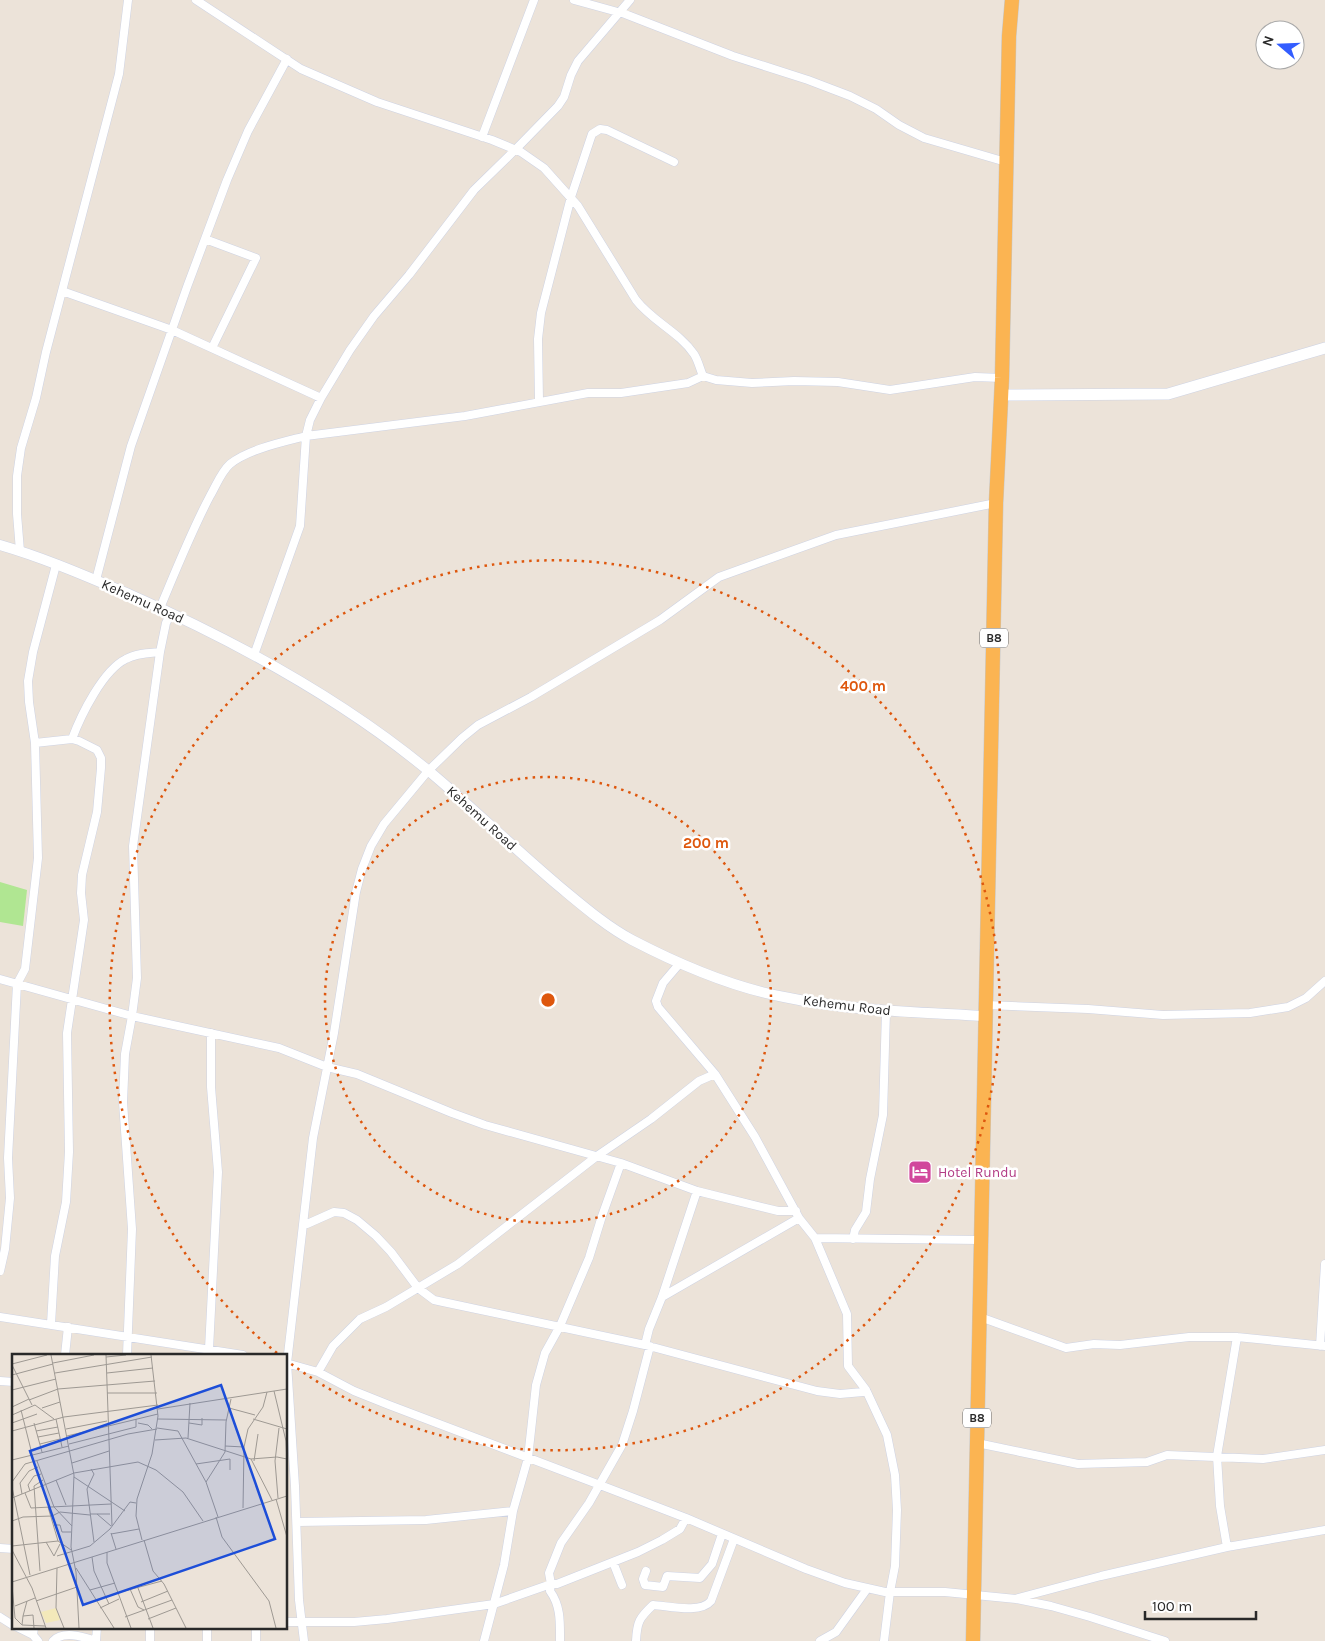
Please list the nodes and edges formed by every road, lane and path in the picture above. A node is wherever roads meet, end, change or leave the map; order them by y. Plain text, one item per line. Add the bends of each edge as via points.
1 (128, 0) edge
2 (534, 0) edge
3 (574, 0) edge
4 (630, 0) edge
5 (1012, 0) edge
6 (199, 1) edge
7 (620, 13) junction
8 (287, 59) junction
9 (482, 137) junction
10 (516, 149) junction
11 (674, 162) dead end
12 (1006, 162) junction
13 (571, 197) junction
14 (205, 239) junction
15 (62, 291) junction
16 (172, 330) junction
17 (212, 348) junction
18 (1325, 348) edge
19 (703, 376) junction
20 (1002, 378) junction
21 (1001, 395) junction
22 (321, 398) junction
23 (538, 401) junction
24 (306, 436) junction
25 (996, 503) junction
26 (0, 545) edge
27 (20, 551) junction
28 (56, 564) junction
29 (96, 580) junction
30 (160, 608) junction
31 (172, 613) junction
32 (160, 652) junction
33 (254, 655) junction
34 (72, 739) junction
35 (35, 742) junction
36 (428, 771) junction
37 (680, 963) junction
38 (0, 979) edge
39 (1325, 981) edge
40 (18, 984) junction
41 (73, 999) junction
42 (886, 1010) junction
43 (985, 1011) junction
44 (132, 1016) junction
45 (211, 1033) junction
46 (327, 1067) junction
47 (714, 1074) junction
48 (597, 1156) junction
49 (621, 1163) junction
50 (697, 1191) junction
51 (797, 1214) junction
52 (303, 1224) junction
53 (815, 1238) junction
54 (853, 1239) junction
55 (980, 1240) junction
56 (1325, 1264) edge
57 (0, 1272) edge
58 (418, 1288) junction
59 (662, 1297) junction
60 (980, 1316) junction
61 (0, 1317) edge
62 (51, 1324) junction
63 (560, 1326) junction
64 (68, 1327) junction
65 (128, 1337) junction
66 (1237, 1337) junction
67 (648, 1346) junction
68 (1322, 1346) edge
69 (208, 1349) junction
70 (65, 1354) edge
71 (127, 1354) edge
72 (237, 1354) edge
73 (288, 1354) edge
74 (288, 1363) edge
75 (318, 1372) junction
76 (288, 1379) edge
77 (866, 1390) junction
78 (977, 1443) junction
79 (1325, 1450) edge
80 (1217, 1456) junction
81 (528, 1458) junction
82 (600, 1485) junction
83 (513, 1512) junction
84 (686, 1518) junction
85 (297, 1522) junction
86 (1325, 1530) edge
87 (722, 1534) junction
88 (734, 1539) junction
89 (1227, 1547) junction
90 (613, 1562) junction
91 (646, 1570) dead end
92 (551, 1584) junction
93 (622, 1585) dead end
94 (867, 1589) junction
95 (890, 1592) junction
96 (974, 1596) junction
97 (1016, 1599) junction
98 (494, 1604) junction
99 (0, 1617) edge
100 (288, 1622) edge
101 (302, 1623) junction
102 (12, 1624) edge
103 (20, 1628) edge
104 (97, 1628) edge
105 (150, 1628) edge
106 (207, 1628) edge
107 (256, 1628) edge
108 (35, 1634) edge
109 (53, 1641) edge
110 (96, 1641) edge
111 (150, 1641) edge
112 (207, 1641) edge
113 (256, 1641) edge
114 (304, 1641) edge
115 (484, 1641) edge
116 (560, 1641) edge
117 (636, 1641) edge
118 (820, 1641) edge
119 (884, 1641) edge
120 (973, 1641) edge
121 (1165, 1641) edge

1 - 15 street via 119,74
2 - 9 street
3 - 7 street
4 - 7 street
5 - 12 highway, B8
6 - 8 street
7 - 10 street via 578,61 558,106
7 - 12 street via 850,96 924,138
8 - 9 street via 301,69 356,94
8 - 14 street via 245,140
9 - 10 street
10 - 13 street via 544,168
10 - 22 street via 456,212 360,335
11 - 13 street via 608,130 596,130 591,136
12 - 20 highway, B8
13 - 19 street via 643,311 694,354
13 - 23 street via 539,323
14 - 16 street
14 - 17 street via 256,258
15 - 16 street
15 - 27 street via 21,448 17,476
16 - 17 street
16 - 29 street via 131,446
17 - 22 street
18 - 21 main road via 1168,394
19 - 20 street via 752,383 838,382 890,390 975,377
19 - 23 street via 688,382 621,393 588,393
20 - 21 highway, B8
21 - 25 highway, B8
22 - 24 street
23 - 24 street via 465,416
24 - 30 street via 243,456 226,468 202,512
24 - 33 street via 300,526
25 - 36 street via 836,535 719,577 660,620 531,698 478,725
25 - 43 highway, B8
26 - 27 street, Kehemu Road
27 - 28 street, Kehemu Road
28 - 29 street, Kehemu Road
28 - 35 street via 28,681
29 - 30 street, Kehemu Road
30 - 31 street, Kehemu Road
31 - 32 street via 166,623
31 - 33 street, Kehemu Road
32 - 34 street via 127,658 114,667 80,718
32 - 44 street via 132,846 137,978
33 - 36 street, Kehemu Road via 352,716
34 - 35 street
34 - 41 street via 97,750 101,758 97,812 82,875 84,920 72,986
35 - 40 street via 38,858 25,970
36 - 37 street, Kehemu Road via 584,908 629,938
36 - 46 street via 384,824 362,869
37 - 42 street, Kehemu Road via 747,988 782,997
37 - 47 street via 663,983 656,1001 662,1013
38 - 40 street
39 - 43 street via 1306,998 1288,1007 1250,1013 1163,1015 1088,1009
40 - 41 street
40 - 57 street via 8,1158 10,1198
41 - 44 street
41 - 62 street via 67,1032 70,1145 66,1202 55,1256
42 - 43 street, Kehemu Road
42 - 54 street via 883,1115 866,1212
43 - 55 highway, B8
44 - 45 street
44 - 65 street via 125,1054 123,1102 132,1229
45 - 46 street via 279,1048
45 - 69 street via 211,1087 218,1172
46 - 48 street via 357,1074 485,1125
46 - 52 street via 313,1138
47 - 48 street via 699,1081
47 - 51 street via 755,1137
48 - 49 street
48 - 58 street via 458,1264
49 - 50 street
49 - 63 street via 589,1258
50 - 51 street
50 - 59 street
51 - 53 street
51 - 59 street
52 - 58 street via 334,1212 350,1216 376,1236
52 - 73 street
53 - 54 street
53 - 77 street via 847,1314 848,1366
54 - 55 street
55 - 60 highway, B8
56 - 68 street
58 - 63 street via 434,1300
58 - 75 street via 350,1327 333,1346
59 - 67 street via 649,1329
60 - 66 street via 1066,1348 1189,1337
60 - 78 highway, B8
61 - 62 street
62 - 64 street
63 - 67 street
63 - 81 street via 545,1353 536,1385
64 - 65 street
64 - 70 street
65 - 69 street
65 - 71 street
66 - 68 street
66 - 80 street
67 - 77 street via 817,1391 840,1394
67 - 82 street via 622,1445
69 - 72 street
74 - 75 street
75 - 81 street via 354,1391
76 - 85 street
77 - 95 street via 887,1435 895,1475 897,1538
78 - 80 street via 1086,1465 1147,1462 1167,1455
78 - 96 highway, B8
79 - 80 street via 1263,1458
80 - 89 street
81 - 82 street
81 - 83 street
82 - 84 street
82 - 92 street via 561,1542 549,1573
83 - 85 street via 426,1520
83 - 98 street
84 - 87 street
84 - 90 street via 680,1529 662,1540
85 - 101 street
86 - 89 street
87 - 88 street
87 - 91 street via 712,1564 700,1578 667,1576 663,1587 645,1585
88 - 94 street via 806,1569
88 - 117 street via 711,1602 697,1609 653,1605 639,1620
89 - 97 street
90 - 92 street
90 - 93 street
92 - 98 street
92 - 116 street via 550,1591 560,1617
94 - 95 street
94 - 118 street via 836,1632
95 - 96 street via 945,1592
95 - 119 street
96 - 97 street
96 - 120 highway, B8
97 - 121 street via 1051,1606
98 - 101 street via 387,1619
98 - 115 street
99 - 102 street
100 - 101 street
101 - 114 street
103 - 108 street
104 - 110 street
105 - 111 street
106 - 112 street
107 - 113 street
109 - 110 street via 72,1635

